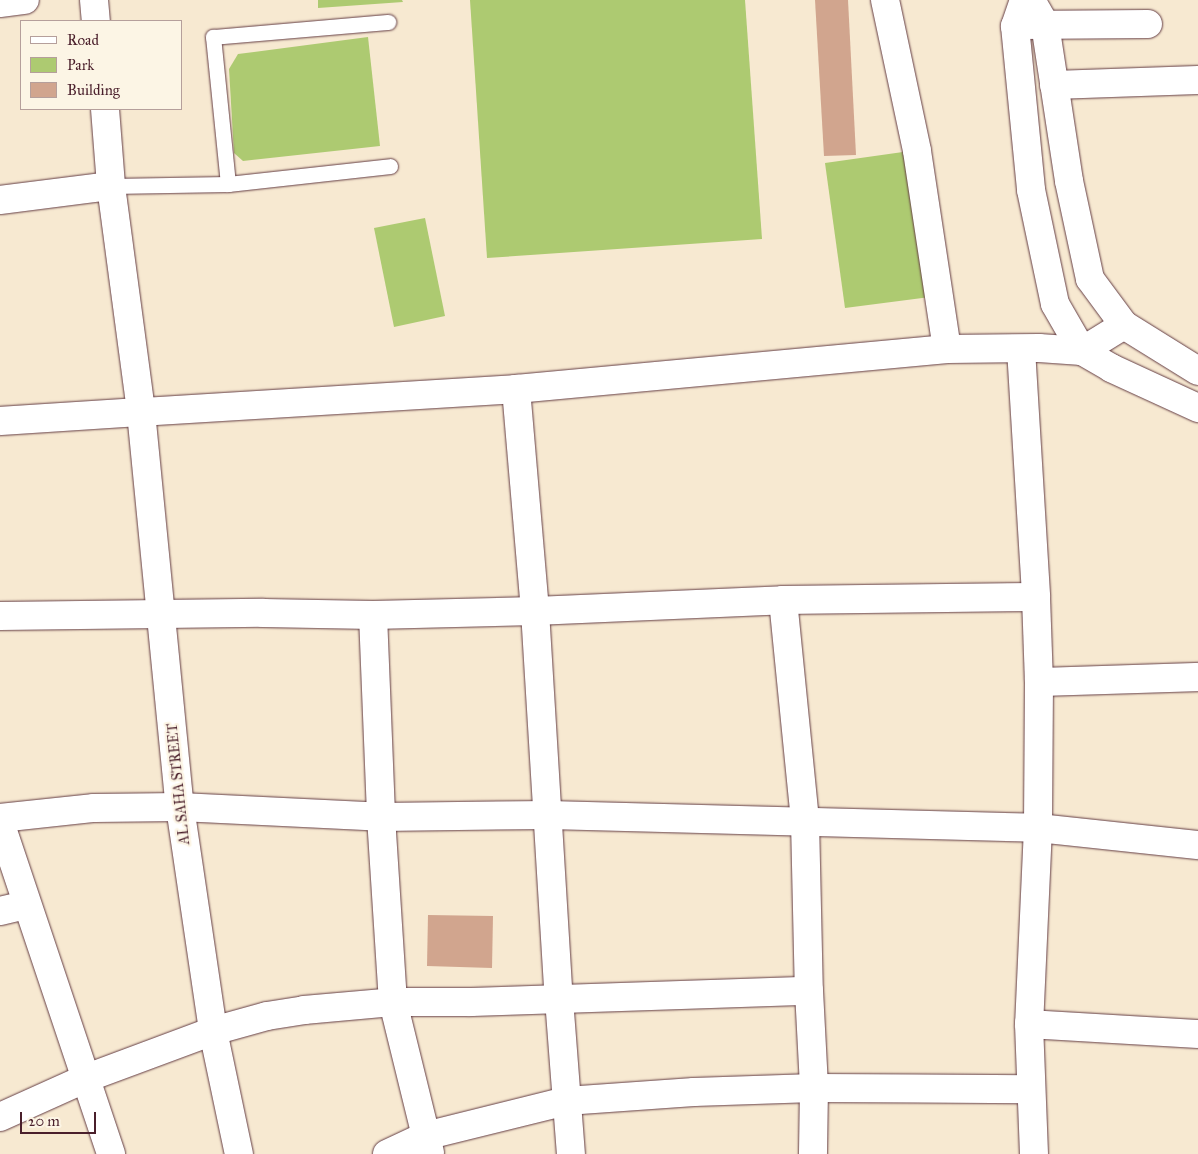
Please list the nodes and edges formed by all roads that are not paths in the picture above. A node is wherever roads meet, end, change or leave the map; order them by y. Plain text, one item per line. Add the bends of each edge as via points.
1 (25, 0) edge
2 (94, 0) edge
3 (886, 0) edge
4 (1024, 0) edge
5 (1032, 0) edge
6 (0, 3) edge
7 (96, 20) edge
8 (388, 22) dead end
9 (1045, 24) junction
10 (1148, 24) dead end
11 (1015, 26) junction
12 (1198, 80) edge
13 (1054, 85) junction
14 (105, 110) edge
15 (390, 166) dead end
16 (228, 184) junction
17 (111, 186) junction
18 (0, 200) edge
19 (1090, 279) junction
20 (1055, 304) junction
21 (1124, 325) junction
22 (947, 349) junction
23 (1030, 349) junction
24 (1082, 351) junction
25 (1198, 370) edge
26 (516, 390) junction
27 (1198, 408) edge
28 (141, 412) junction
29 (0, 420) edge
30 (1036, 598) junction
31 (783, 600) junction
32 (535, 611) junction
33 (162, 614) junction
34 (373, 614) junction
35 (0, 616) edge
36 (1198, 677) edge
37 (1038, 682) junction
38 (180, 806) junction
39 (549, 814) junction
40 (381, 817) junction
41 (0, 818) edge
42 (805, 821) junction
43 (0, 822) edge
44 (1038, 828) junction
45 (1198, 845) edge
46 (26, 905) junction
47 (0, 912) edge
48 (809, 991) junction
49 (559, 999) junction
50 (393, 1002) junction
51 (1029, 1024) junction
52 (213, 1031) junction
53 (1198, 1034) edge
54 (84, 1079) junction
55 (814, 1088) junction
56 (1030, 1089) junction
57 (566, 1101) junction
58 (0, 1118) edge
59 (428, 1145) edge
60 (111, 1154) edge
61 (239, 1154) edge
62 (387, 1154) edge
63 (571, 1154) edge
64 (813, 1154) edge
65 (1034, 1154) edge

1 - 6 street
2 - 7 street
3 - 22 street via 917,151
4 - 11 street
5 - 9 street
8 - 16 lane via 213,38
9 - 10 street
9 - 11 street
9 - 13 street
11 - 20 street via 1031,190
12 - 13 street
13 - 19 street via 1069,181
14 - 17 street, AL SAHA STREET
15 - 16 lane
16 - 17 lane
17 - 18 street
17 - 28 street, AL SAHA STREET
19 - 20 street
19 - 21 street
20 - 23 street
20 - 24 street
21 - 24 street
21 - 25 street
22 - 23 street
22 - 26 street
23 - 24 street
23 - 30 street
24 - 27 street via 1110,368
26 - 28 street
26 - 32 street
28 - 29 street
28 - 33 street, AL SAHA STREET
30 - 31 street
30 - 37 street
31 - 32 street
31 - 42 street
32 - 34 street
32 - 39 street
33 - 34 street
33 - 35 street
33 - 38 street, AL SAHA STREET
34 - 40 street
36 - 37 street
37 - 44 street
38 - 40 street
38 - 41 street via 94,808
38 - 52 street, AL SAHA STREET
39 - 40 street
39 - 42 street
39 - 49 street
40 - 50 street
42 - 44 street
42 - 48 street
43 - 46 street
44 - 45 street
44 - 51 street
46 - 47 street
46 - 54 street
48 - 49 street
48 - 55 street
49 - 50 street
49 - 57 street
50 - 52 street via 304,1010
50 - 59 street
51 - 53 street
51 - 56 street
52 - 54 street
52 - 61 street, AL SAHA STREET
54 - 58 street
54 - 60 street
55 - 56 street
55 - 57 street
55 - 64 street
56 - 65 street
57 - 59 street
57 - 63 street
59 - 62 street

